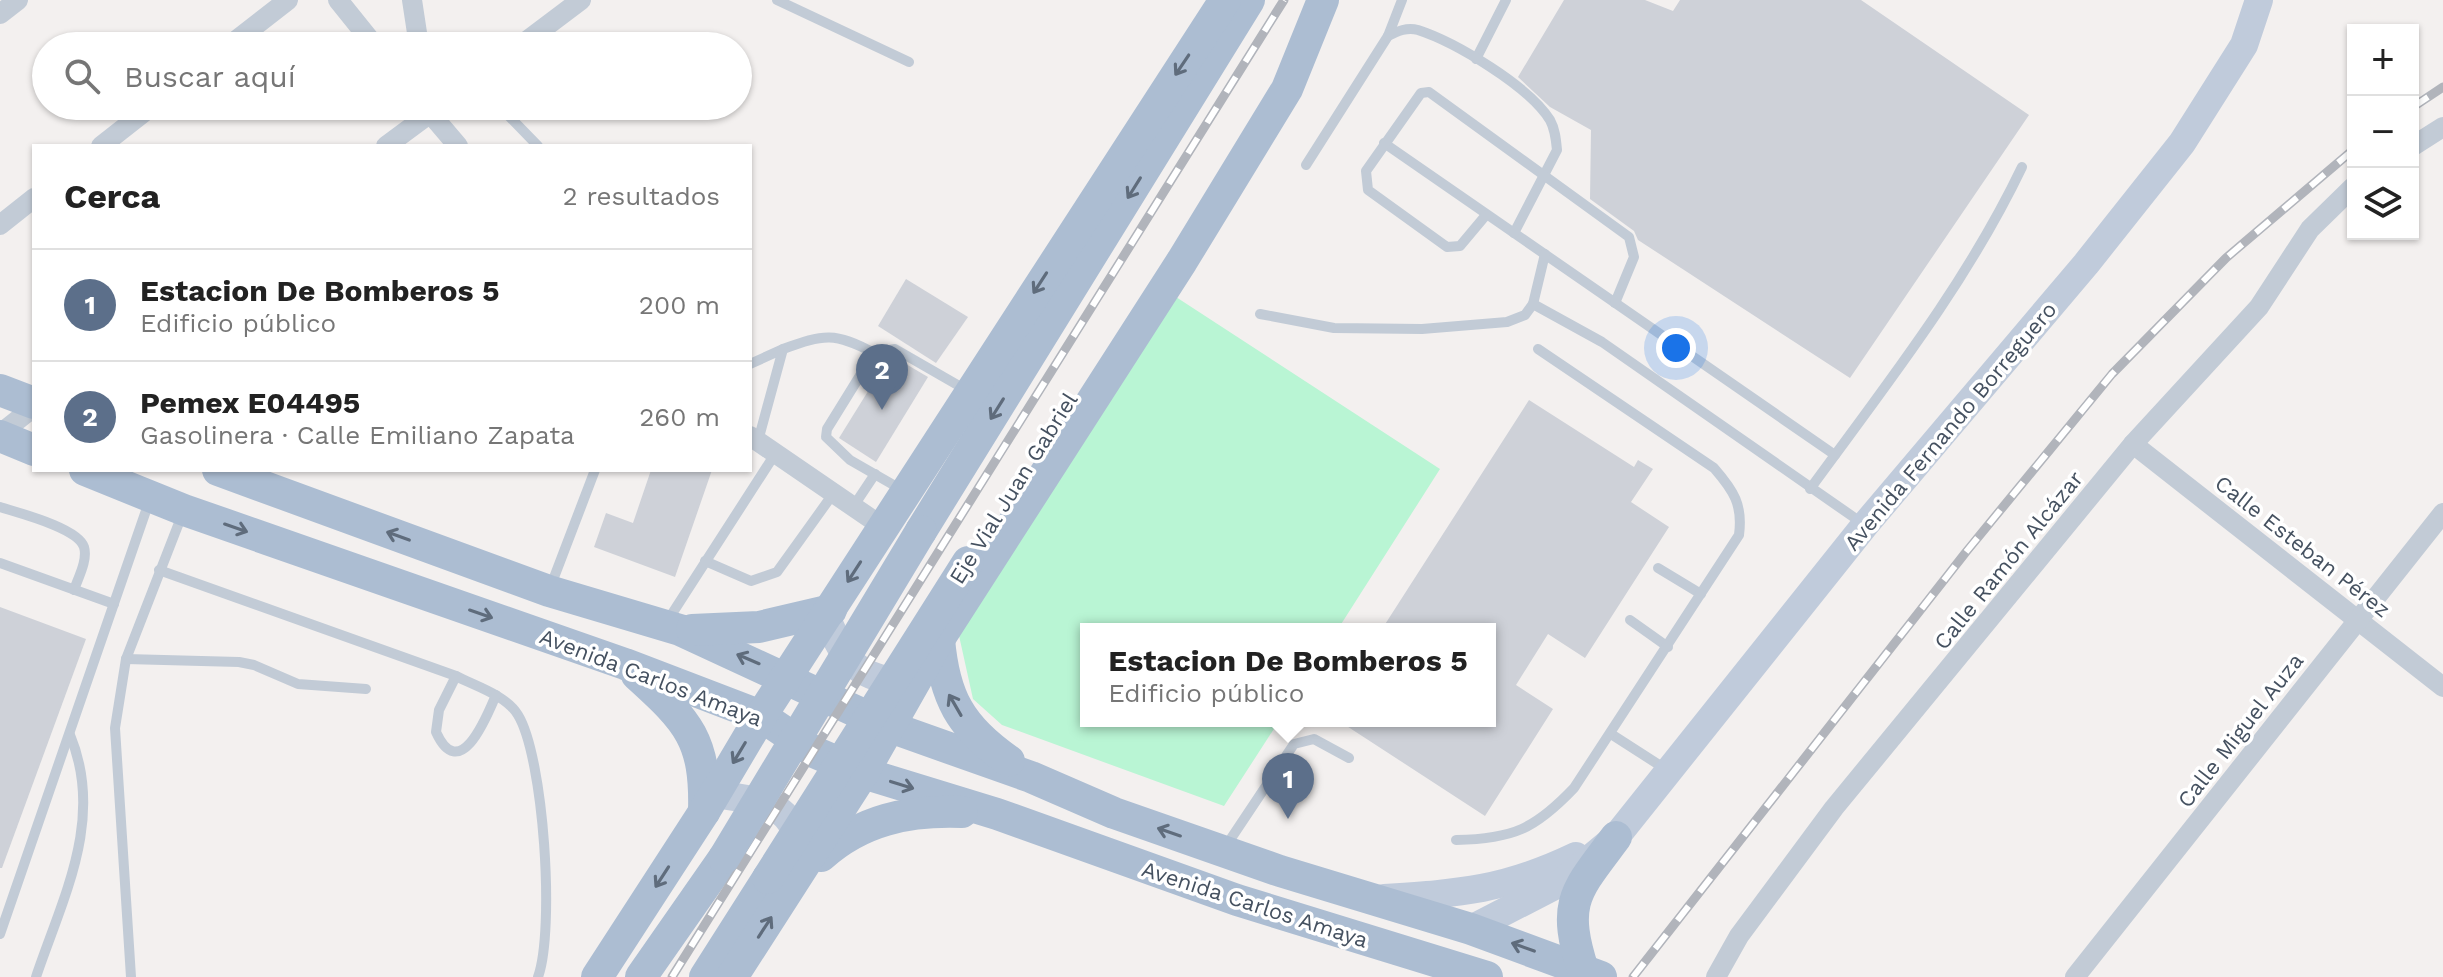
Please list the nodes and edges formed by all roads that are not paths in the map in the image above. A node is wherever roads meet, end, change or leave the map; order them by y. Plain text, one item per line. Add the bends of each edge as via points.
1 (18, 0) edge
2 (288, 0) edge
3 (338, 0) edge
4 (412, 0) edge
5 (581, 0) edge
6 (777, 0) edge
7 (1225, 0) edge
8 (1249, 0) edge
9 (1322, 0) edge
10 (1402, 0) edge
11 (1506, 0) edge
12 (2259, 0) edge
13 (0, 14) edge
14 (247, 32) edge
15 (364, 32) edge
16 (417, 32) edge
17 (539, 32) edge
18 (1388, 36) junction
19 (1476, 59) junction
20 (909, 62) dead end
21 (134, 120) edge
22 (417, 120) edge
23 (440, 120) edge
24 (513, 120) edge
25 (2443, 127) edge
26 (2419, 142) edge
27 (1384, 143) junction
28 (104, 144) edge
29 (388, 144) edge
30 (457, 144) edge
31 (536, 144) edge
32 (1306, 165) dead end
33 (2022, 167) dead end
34 (1546, 176) junction
35 (2347, 193) edge
36 (32, 200) edge
37 (1486, 215) junction
38 (0, 225) edge
39 (1514, 233) junction
40 (1545, 254) junction
41 (1615, 303) junction
42 (1533, 304) junction
43 (1260, 314) dead end
44 (783, 349) junction
45 (1538, 349) dead end
46 (874, 353) junction
47 (752, 363) edge
48 (0, 390) edge
49 (970, 392) junction
50 (32, 404) edge
51 (32, 407) edge
52 (0, 435) edge
53 (754, 439) edge
54 (2133, 444) junction
55 (32, 449) edge
56 (775, 454) junction
57 (1835, 455) junction
58 (90, 472) edge
59 (223, 472) edge
60 (594, 472) edge
61 (875, 474) junction
62 (1810, 489) junction
63 (906, 492) junction
64 (833, 494) junction
65 (151, 497) junction
66 (0, 507) edge
67 (853, 507) junction
68 (184, 510) junction
69 (2443, 513) edge
70 (1865, 525) junction
71 (883, 527) junction
72 (705, 561) junction
73 (0, 563) edge
74 (1658, 568) dead end
75 (159, 570) junction
76 (74, 590) junction
77 (549, 591) junction
78 (1701, 594) junction
79 (114, 604) junction
80 (828, 613) junction
81 (1630, 620) dead end
82 (2358, 620) junction
83 (673, 628) junction
84 (939, 639) junction
85 (1668, 647) junction
86 (126, 659) junction
87 (625, 664) junction
88 (456, 676) junction
89 (787, 676) junction
90 (913, 685) junction
91 (2443, 687) edge
92 (366, 689) dead end
93 (496, 695) junction
94 (761, 716) junction
95 (890, 727) junction
96 (1611, 734) junction
97 (70, 735) junction
98 (1349, 758) dead end
99 (1668, 771) junction
100 (863, 773) junction
101 (1031, 777) junction
102 (710, 803) junction
103 (1114, 813) junction
104 (997, 814) junction
105 (1616, 837) junction
106 (1456, 840) dead end
107 (1223, 851) junction
108 (1102, 854) junction
109 (1280, 871) junction
110 (790, 874) junction
111 (1375, 899) junction
112 (1268, 910) junction
113 (1321, 926) junction
114 (1471, 929) junction
115 (0, 934) edge
116 (1592, 973) edge
117 (36, 977) edge
118 (131, 977) edge
119 (538, 977) edge
120 (597, 977) edge
121 (641, 977) edge
122 (705, 977) edge
123 (732, 977) edge
124 (1487, 977) edge
125 (1716, 977) edge
126 (2075, 977) edge

1 - 13 street
2 - 14 street
3 - 15 street
4 - 16 street
5 - 17 street
6 - 20 lane
7 -> 49 main road
8 -> 121 main road, bridge via 724,858
9 - 84 main road via 1287,89
9 - 110 main road, Eje Vial Juan Gabriel, bridge via 1243,133 1090,364 968,562
10 - 18 lane
11 - 19 lane
12 - 70 main road, Avenida Fernando Borreguero via 2244,45 2182,143
18 - 19 lane via 1416,29
18 - 32 lane
19 - 34 lane via 1549,120 1557,150
21 - 28 street
22 - 29 street
23 - 30 street
24 - 31 lane
25 - 26 street
27 - 34 lane via 1415,97 1429,92
27 - 37 lane
27 - 37 lane via 1366,171 1368,190 1447,247 1460,246
33 - 57 lane via 1943,306
34 - 39 lane
34 - 41 lane via 1629,237 1634,257
35 - 54 street, Calle Ramón Alcázar via 2310,229 2259,307
36 - 38 street
37 - 39 lane
39 - 40 lane
40 - 41 lane
40 - 42 lane
41 - 57 lane
42 - 43 lane via 1525,315 1507,322 1422,329 1334,328
42 - 62 lane via 1602,342
44 - 46 lane via 817,336 842,336
44 - 47 lane
44 - 53 lane
45 - 78 lane via 1714,468 1732,488 1742,511 1739,535
46 - 49 lane via 895,349
46 - 61 lane via 826,437 838,452
48 - 50 main road
49 - 63 main road
51 - 52 street
52 - 55 main road
53 - 56 street
54 - 82 street, Calle Esteban Pérez
54 - 125 street, Calle Ramón Alcázar via 1834,808 1739,936
56 - 64 street
56 - 72 lane
57 - 62 lane
58 - 65 main road, Avenida Carlos Amaya
77 -> 59 main road, Avenida Carlos Amaya
60 - 77 lane
61 - 63 lane
61 - 67 lane
62 - 70 lane
63 - 71 main road
64 - 67 street
64 - 72 lane via 777,572 751,581
65 - 68 main road, Avenida Carlos Amaya
65 - 79 lane
66 - 76 lane via 79,539 85,556
67 - 71 street
68 - 75 lane
68 -> 87 main road, Avenida Carlos Amaya
69 - 82 street, Calle Miguel Auza
70 - 99 main road, Avenida Fernando Borreguero
71 -> 80 main road
72 - 83 lane
73 - 76 lane
74 - 78 lane
75 - 86 lane
75 - 88 lane
76 - 79 lane
77 - 83 main road, Avenida Carlos Amaya
78 - 85 lane
79 - 97 lane
80 - 83 main road via 759,627
80 - 89 main road
80 - 90 main road via 841,652 855,668 875,679
81 - 85 lane
82 - 91 street, Calle Esteban Pérez
82 - 126 street, Calle Miguel Auza
89 -> 83 main road, Avenida Carlos Amaya
84 - 90 main road
101 -> 84 main road via 987,746 951,700 942,676
85 - 96 lane
86 - 92 lane via 239,662 298,684
86 - 118 lane via 115,728
87 - 94 main road, Avenida Carlos Amaya
87 - 102 main road via 691,730
88 - 93 lane
88 - 93 lane via 439,710 436,732 448,748 469,747
89 - 94 main road
89 - 95 main road, Avenida Carlos Amaya
90 - 95 main road
93 - 119 lane via 516,712 530,739 541,791 545,896
94 - 100 main road, Avenida Carlos Amaya via 814,752
94 -> 102 main road
95 - 100 main road
95 - 101 main road, Avenida Carlos Amaya
96 - 99 lane
96 - 106 lane via 1551,812 1494,840
97 - 115 lane
97 - 117 lane via 84,778 86,808 80,847
98 - 107 lane via 1314,739 1294,744
99 - 105 main road, Avenida Fernando Borreguero
100 -> 104 main road, Avenida Carlos Amaya
100 - 110 main road
101 - 103 main road, Avenida Carlos Amaya
102 - 110 main road via 768,803 783,813 795,826
102 -> 120 main road
107 -> 103 main road, Avenida Carlos Amaya
103 - 108 main road
104 - 108 main road, Avenida Carlos Amaya
104 - 110 main road via 949,812 883,819 855,829
105 - 111 main road via 1524,880 1443,896
105 - 114 main road via 1562,882
105 - 116 main road via 1573,902 1571,928
107 - 109 main road, Avenida Carlos Amaya
108 - 112 main road, Avenida Carlos Amaya
109 - 111 main road, Avenida Carlos Amaya
109 - 112 main road
110 - 122 main road, Eje Vial Juan Gabriel
123 -> 110 main road
111 - 114 main road, Avenida Carlos Amaya
112 - 113 main road, Avenida Carlos Amaya
113 - 114 main road via 1411,936
113 - 124 main road, Avenida Carlos Amaya
116 -> 114 main road, Avenida Carlos Amaya

